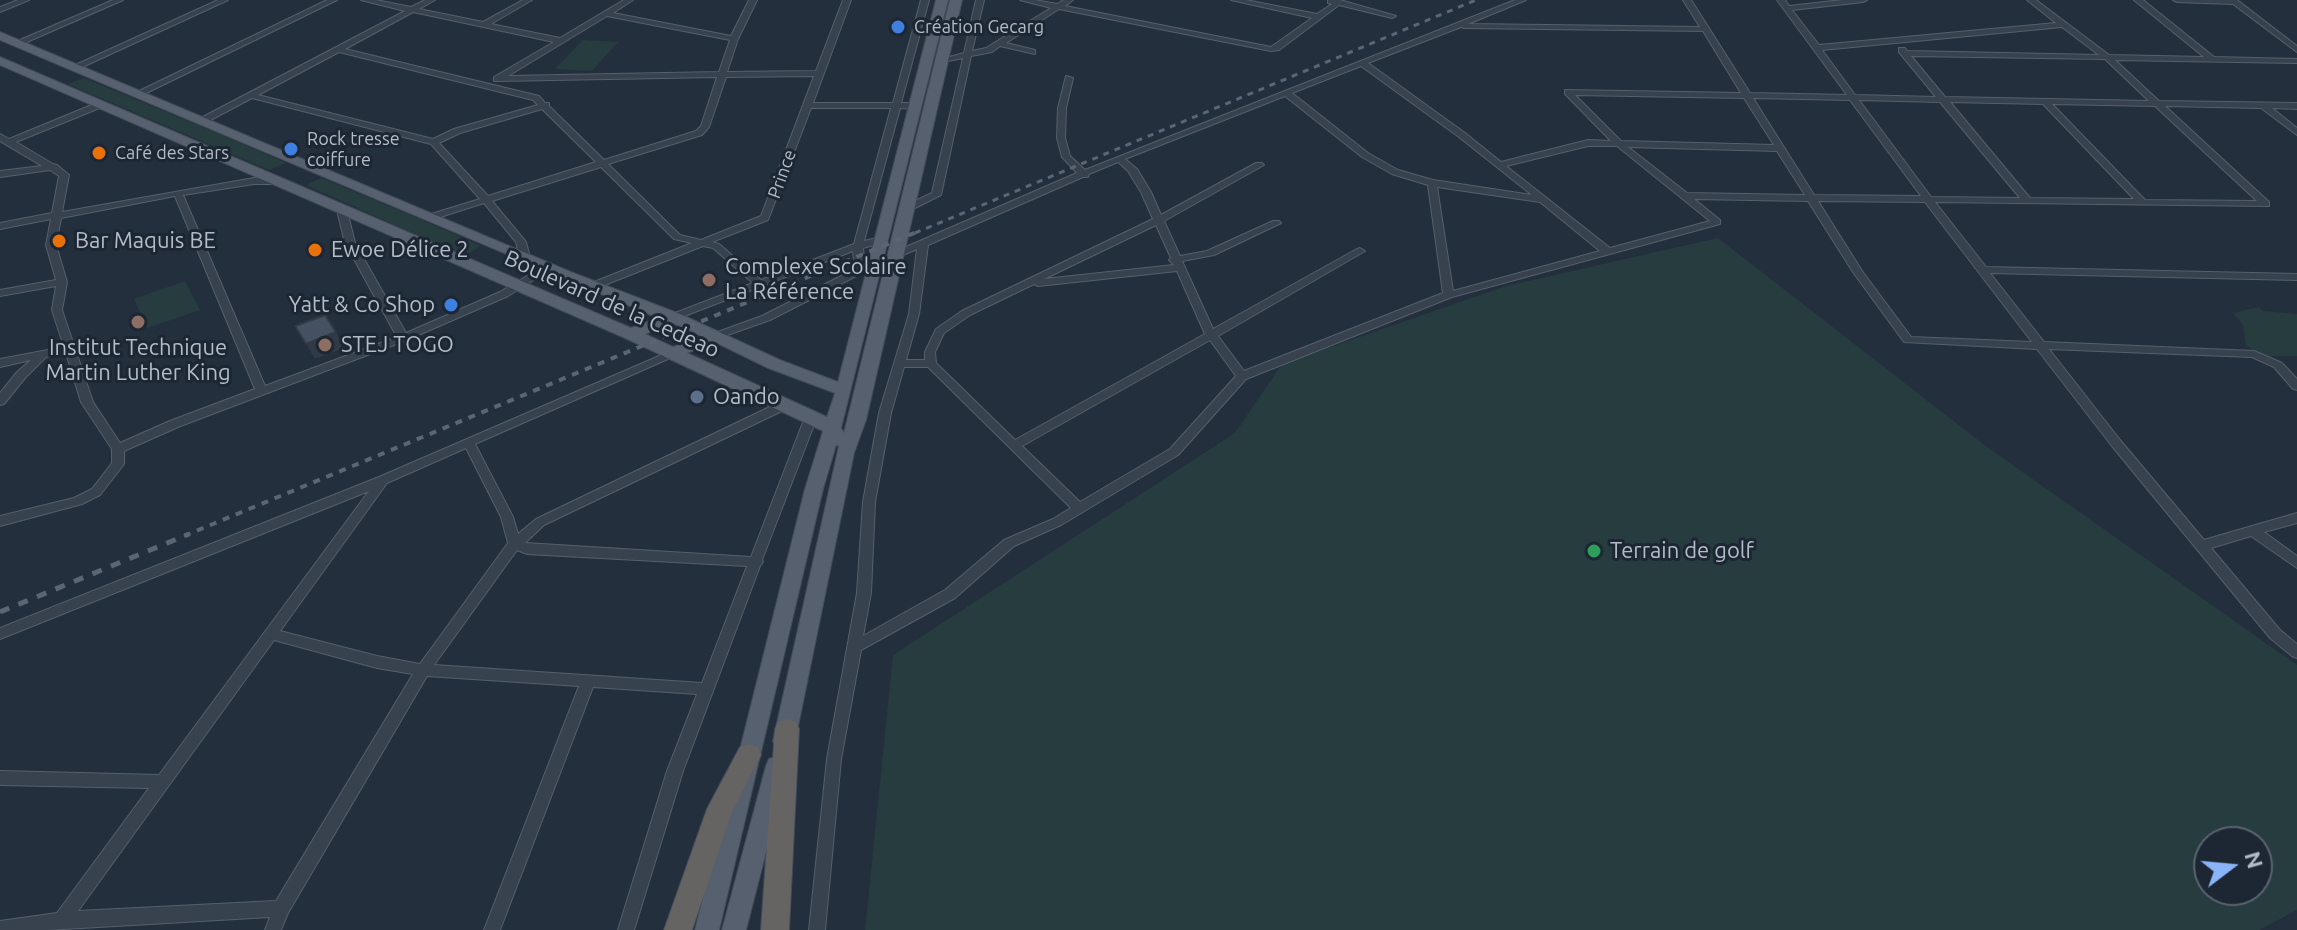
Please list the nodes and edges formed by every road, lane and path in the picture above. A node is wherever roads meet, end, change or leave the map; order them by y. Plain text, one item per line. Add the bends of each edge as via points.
1 (25, 0) edge
2 (119, 0) edge
3 (224, 0) edge
4 (333, 0) edge
5 (365, 0) edge
6 (431, 0) edge
7 (528, 0) edge
8 (629, 0) edge
9 (753, 0) edge
10 (847, 0) edge
11 (925, 0) edge
12 (942, 0) edge
13 (956, 0) edge
14 (980, 0) edge
15 (1024, 0) edge
16 (1069, 0) edge
17 (1235, 0) edge
18 (1328, 0) edge
19 (1522, 0) edge
20 (1687, 0) edge
21 (1863, 0) edge
22 (2031, 0) edge
23 (2138, 0) edge
24 (2177, 0) edge
25 (2233, 1) edge
26 (1339, 2) junction
27 (1784, 4) edge
28 (1058, 7) junction
29 (0, 10) edge
30 (412, 10) junction
31 (606, 14) junction
32 (1392, 16) dead end
33 (1319, 17) junction
34 (2065, 24) junction
35 (482, 26) junction
36 (1459, 26) junction
37 (1705, 29) junction
38 (0, 36) edge
39 (734, 39) junction
40 (561, 41) junction
41 (1895, 41) junction
42 (17, 43) junction
43 (1000, 44) junction
44 (1817, 48) junction
45 (341, 50) junction
46 (2297, 50) edge
47 (1032, 52) dead end
48 (1905, 53) junction
49 (968, 56) junction
50 (2106, 56) junction
51 (2212, 59) junction
52 (0, 61) edge
53 (939, 61) junction
54 (2297, 61) edge
55 (1364, 64) junction
56 (76, 68) junction
57 (820, 73) junction
58 (723, 75) junction
59 (1069, 78) dead end
60 (497, 79) junction
61 (45, 82) junction
62 (486, 86) junction
63 (1745, 93) junction
64 (1288, 94) junction
65 (135, 95) junction
66 (253, 96) junction
67 (1852, 96) junction
68 (1942, 98) junction
69 (2044, 100) junction
70 (2160, 103) junction
71 (99, 105) junction
72 (546, 105) junction
73 (807, 105) junction
74 (898, 105) junction
75 (915, 106) junction
76 (2264, 106) junction
77 (2297, 106) edge
78 (202, 121) junction
79 (2297, 132) edge
80 (5, 140) edge
81 (434, 142) junction
82 (1617, 142) junction
83 (1779, 148) junction
84 (1119, 158) junction
85 (604, 164) junction
86 (1259, 165) dead end
87 (1499, 165) junction
88 (54, 167) junction
89 (310, 167) junction
90 (0, 174) edge
91 (1085, 175) junction
92 (280, 183) junction
93 (1432, 183) junction
94 (178, 193) junction
95 (1811, 195) junction
96 (1683, 196) junction
97 (1927, 198) junction
98 (2025, 198) junction
99 (488, 199) junction
100 (1547, 201) junction
101 (2141, 201) junction
102 (908, 208) junction
103 (342, 210) junction
104 (55, 216) junction
105 (431, 217) junction
106 (1159, 220) junction
107 (1276, 223) dead end
108 (0, 226) edge
109 (881, 240) junction
110 (707, 242) junction
111 (923, 243) junction
112 (497, 246) junction
113 (858, 246) junction
114 (1360, 251) dead end
115 (1607, 251) junction
116 (896, 255) junction
117 (525, 258) junction
118 (465, 264) junction
119 (1176, 264) junction
120 (548, 268) junction
121 (1985, 270) junction
122 (2297, 277) edge
123 (62, 282) junction
124 (759, 283) junction
125 (1030, 284) junction
126 (593, 286) junction
127 (519, 287) junction
128 (0, 293) edge
129 (1448, 295) junction
130 (674, 317) junction
131 (1210, 333) junction
132 (631, 334) junction
133 (716, 336) junction
134 (403, 338) junction
135 (2043, 346) junction
136 (69, 349) junction
137 (673, 353) junction
138 (44, 355) junction
139 (0, 363) edge
140 (902, 363) junction
141 (931, 364) junction
142 (1242, 376) junction
143 (2297, 386) edge
144 (261, 390) junction
145 (844, 390) junction
146 (0, 401) edge
147 (782, 406) junction
148 (811, 417) junction
149 (857, 420) junction
150 (833, 429) junction
151 (469, 443) junction
152 (1013, 446) junction
153 (118, 449) junction
154 (845, 453) junction
155 (383, 480) junction
156 (1079, 509) junction
157 (2297, 518) edge
158 (0, 521) edge
159 (2252, 530) junction
160 (515, 544) junction
161 (2201, 546) junction
162 (757, 562) junction
163 (2297, 563) edge
164 (0, 634) edge
165 (271, 634) junction
166 (857, 646) junction
167 (2297, 652) edge
168 (423, 670) junction
169 (589, 680) junction
170 (705, 689) junction
171 (787, 729) junction
172 (749, 755) junction
173 (0, 778) edge
174 (164, 782) junction
175 (281, 909) junction
176 (62, 920) junction
177 (0, 929) edge
178 (273, 930) edge
179 (492, 930) edge
180 (626, 930) edge
181 (678, 930) edge
182 (707, 930) edge
183 (734, 930) edge
184 (775, 930) edge
185 (817, 930) edge

1 - 29 street
2 - 42 street
3 - 56 street
4 - 65 street
5 - 30 street
6 - 30 street
7 - 35 street
8 - 31 street
9 - 39 street
10 - 57 street, Prince
11 - 74 street
12 - 75 main road
13 - 53 main road
14 - 49 street
15 - 28 street
16 - 28 street
17 - 33 street
18 - 26 street
19 - 36 street
20 - 37 street
21 - 27 street
22 - 34 street
23 - 51 street
24 - 25 street
25 - 46 street
26 - 32 street
26 - 33 street
27 - 44 street
28 - 33 street via 1271,49
28 - 43 street
30 - 35 street
30 - 45 street
31 - 39 street
31 - 40 street
34 - 41 street
34 - 50 street
35 - 40 street
36 - 37 street
36 - 55 street
37 - 63 street
38 - 42 main road, Boulevard de la Cedeao
39 - 58 street
40 - 60 street
41 - 44 street
41 - 48 street
42 - 56 main road, Boulevard de la Cedeao
43 - 47 street
43 - 49 street
44 - 67 street
45 - 62 street
45 - 66 street
48 - 50 street
48 - 68 street
49 - 53 street
49 - 102 street via 936,195
50 - 51 street
50 - 70 street
51 - 54 street
52 - 61 main road, Boulevard de la Cedeao
53 - 102 main road
55 - 64 street
55 - 87 street
56 - 61 main road via 69,80
56 - 65 main road, Boulevard de la Cedeao
57 - 58 street
57 - 73 street, Prince
58 - 60 street
58 - 85 street via 699,133
59 - 91 street via 1061,138 1066,157
60 - 62 street
61 - 71 main road, Boulevard de la Cedeao
62 - 72 street via 525,94
63 - 67 street
63 - 82 street via 1568,92
63 - 83 street
64 - 84 street
64 - 93 street via 1378,164
65 - 78 main road, Boulevard de la Cedeao
66 - 78 street
66 - 81 street
67 - 68 street
67 - 97 street
68 - 69 street
68 - 98 street
69 - 70 street
69 - 101 street
70 - 76 street
70 - 101 street via 2266,204
71 - 80 street
71 - 92 main road, Boulevard de la Cedeao
72 - 81 street
72 - 85 street
73 - 74 street
73 - 110 street, Prince via 765,218
74 - 75 street
74 - 113 street
75 - 109 main road
76 - 77 street
76 - 79 street
78 - 89 main road, Boulevard de la Cedeao
80 - 88 street
81 - 99 street
82 - 83 street
82 - 87 street via 1566,147
82 - 96 street
83 - 95 street
84 - 91 street
84 - 106 street via 1132,169
85 - 99 street
85 - 110 street via 677,237
86 - 106 street
87 - 100 street
88 - 90 street
88 - 104 street via 64,175
89 - 92 main road via 305,181
89 - 105 main road, Boulevard de la Cedeao
91 - 111 street
92 - 94 street via 254,181
92 - 103 main road, Boulevard de la Cedeao
93 - 100 street
93 - 129 street
94 - 104 street
94 - 144 street
95 - 96 street
95 - 97 street
95 - 135 street via 1908,340
96 - 115 street via 1717,222
97 - 98 street
97 - 121 street
98 - 101 street
99 - 105 street
99 - 117 street via 521,242
100 - 115 street
102 - 116 main road
103 - 118 main road, Boulevard de la Cedeao
103 - 134 street via 350,243
104 - 108 street
104 - 123 street via 51,245
105 - 112 main road, Boulevard de la Cedeao
106 - 119 street
106 - 125 street
107 - 119 street
109 - 113 street
109 - 145 main road
110 - 124 street
110 - 126 street, Prince
111 - 116 street
111 - 140 street
112 - 117 main road, Boulevard de la Cedeao
112 - 118 main road
113 - 124 street
113 - 133 street via 860,270 766,318
114 - 131 street
115 - 129 street
116 - 149 main road
117 - 120 main road, Boulevard de la Cedeao
118 - 127 main road, Boulevard de la Cedeao
119 - 125 street
119 - 131 street
120 - 126 main road, Boulevard de la Cedeao
120 - 127 street
121 - 122 street
121 - 135 street
123 - 128 street
123 - 136 street via 57,310
124 - 130 street
125 - 141 street via 940,331
126 - 130 main road, Boulevard de la Cedeao
127 - 132 main road, Boulevard de la Cedeao
127 - 134 street
129 - 142 street
130 - 132 main road
130 - 133 main road, Boulevard de la Cedeao
131 - 142 street
131 - 152 street
132 - 137 main road, Boulevard de la Cedeao
133 - 137 main road
133 - 145 main road, Boulevard de la Cedeao
134 - 144 street
135 - 143 street via 2254,354 2278,365
135 - 161 street
136 - 138 street
136 - 153 street via 87,402
137 - 147 main road, Boulevard de la Cedeao
137 - 151 street
138 - 139 street
138 - 146 street
140 - 141 street
140 - 166 street via 885,413 869,502
141 - 152 street
142 - 156 street via 1174,452
144 - 153 street
145 - 149 main road via 845,405
145 - 150 main road
147 - 148 main road, Boulevard de la Cedeao
147 - 160 street via 540,522
148 - 150 main road, Boulevard de la Cedeao
148 - 162 street
149 - 154 main road
150 - 154 main road
150 - 172 main road
151 - 155 street
151 - 160 street
152 - 156 street
153 - 158 street via 118,464 96,492 48,511
154 - 171 main road
155 - 164 street
155 - 165 street
156 - 166 street via 1009,543 950,594
157 - 159 street
159 - 161 street
159 - 163 street
160 - 162 street via 540,552
160 - 168 street
161 - 167 street via 2275,634
162 - 170 street
165 - 168 street
165 - 174 street
166 - 185 street via 834,759
168 - 169 street
168 - 175 street
169 - 170 street
169 - 179 street
170 - 180 street
171 - 183 main road
171 - 184 highway
172 - 181 highway via 720,809
172 - 182 main road
173 - 174 street
174 - 176 street
175 - 176 street
175 - 178 street
176 - 177 street

